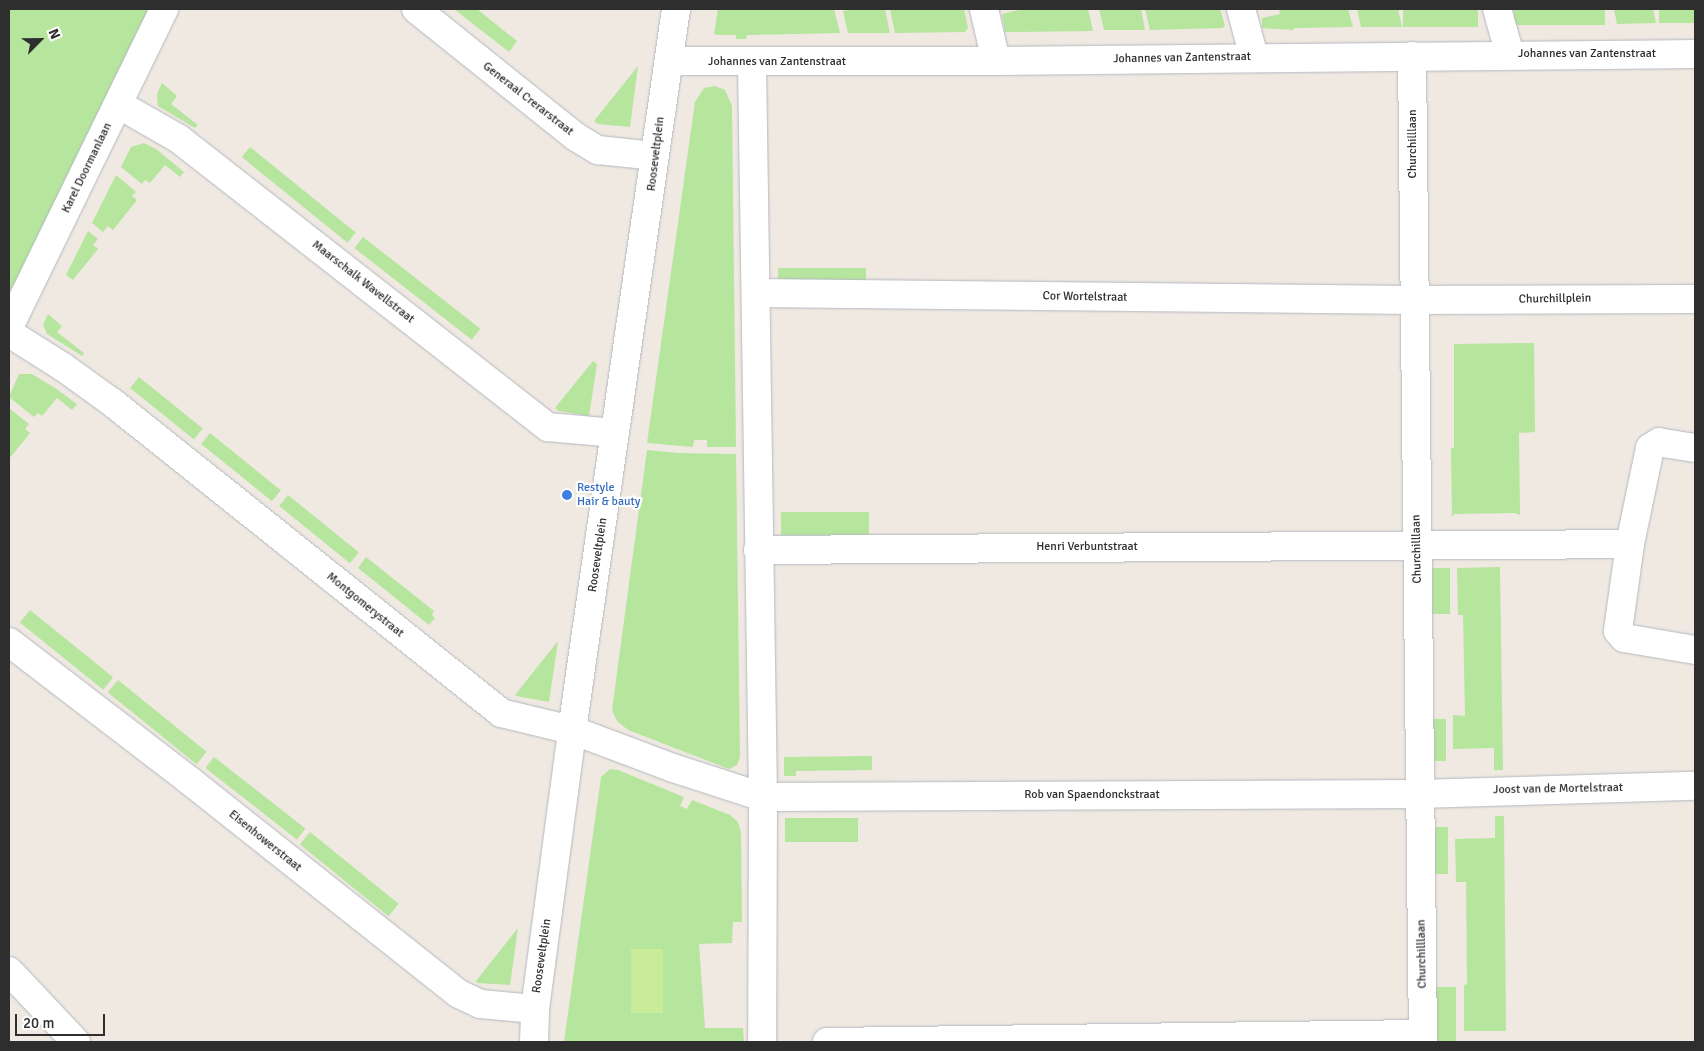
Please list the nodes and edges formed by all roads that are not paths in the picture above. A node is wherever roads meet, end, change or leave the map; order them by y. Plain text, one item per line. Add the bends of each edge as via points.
1 (164, 9) edge
2 (416, 9) edge
3 (676, 9) edge
4 (984, 9) edge
5 (1241, 9) edge
6 (1497, 9) edge
7 (1695, 54) edge
8 (1510, 55) junction
9 (1412, 56) junction
10 (1254, 57) junction
11 (669, 61) junction
12 (996, 61) junction
13 (752, 63) junction
14 (118, 104) junction
15 (654, 156) junction
16 (756, 293) junction
17 (1695, 299) edge
18 (1414, 300) junction
19 (9, 327) edge
20 (9, 333) edge
21 (615, 433) junction
22 (1695, 448) edge
23 (1630, 544) junction
24 (1417, 546) junction
25 (758, 550) junction
26 (9, 642) edge
27 (1695, 650) edge
28 (572, 730) junction
29 (1695, 786) edge
30 (1420, 794) junction
31 (763, 797) junction
32 (9, 971) edge
33 (535, 1009) junction
34 (1423, 1038) edge
35 (76, 1042) edge
36 (534, 1042) edge
37 (762, 1042) edge
38 (827, 1042) edge

1 - 14 street, Karel Doormanlaan
2 - 15 street, Generaal Crerarstraat via 576,137 598,150
3 - 11 street, Rooseveltplein
4 - 12 street
5 - 10 street
6 - 8 street
7 - 8 street, Johannes van Zantenstraat
8 - 9 street, Johannes van Zantenstraat
9 - 10 street, Johannes van Zantenstraat
9 - 18 street, Churchilllaan
10 - 12 street, Johannes van Zantenstraat
11 - 13 street, Johannes van Zantenstraat
11 - 15 street, Rooseveltplein
12 - 13 street, Johannes van Zantenstraat
13 - 16 street
14 - 19 street, Karel Doormanlaan
14 - 21 street, Maarschalk Wavellstraat via 178,139 548,427
15 - 21 street, Rooseveltplein
16 - 18 street, Cor Wortelstraat
16 - 25 street
17 - 18 street, Churchillplein
18 - 24 street, Churchilllaan
20 - 28 street, Montgomerystraat via 113,403 500,713
21 - 28 street, Rooseveltplein
22 - 23 street via 1659,442 1650,448
23 - 24 street
23 - 27 street via 1618,631 1624,638
24 - 25 street, Henri Verbuntstraat
24 - 30 street, Churchilllaan
25 - 31 street
26 - 33 street, Eisenhowerstraat via 458,994 480,1004
28 - 31 street, Montgomerystraat via 672,768
28 - 33 street, Rooseveltplein
29 - 30 street, Joost van de Mortelstraat
30 - 31 street, Rob van Spaendonckstraat
30 - 34 street, Churchilllaan
31 - 37 street
32 - 35 street
33 - 36 street, Rooseveltplein
34 - 38 street

